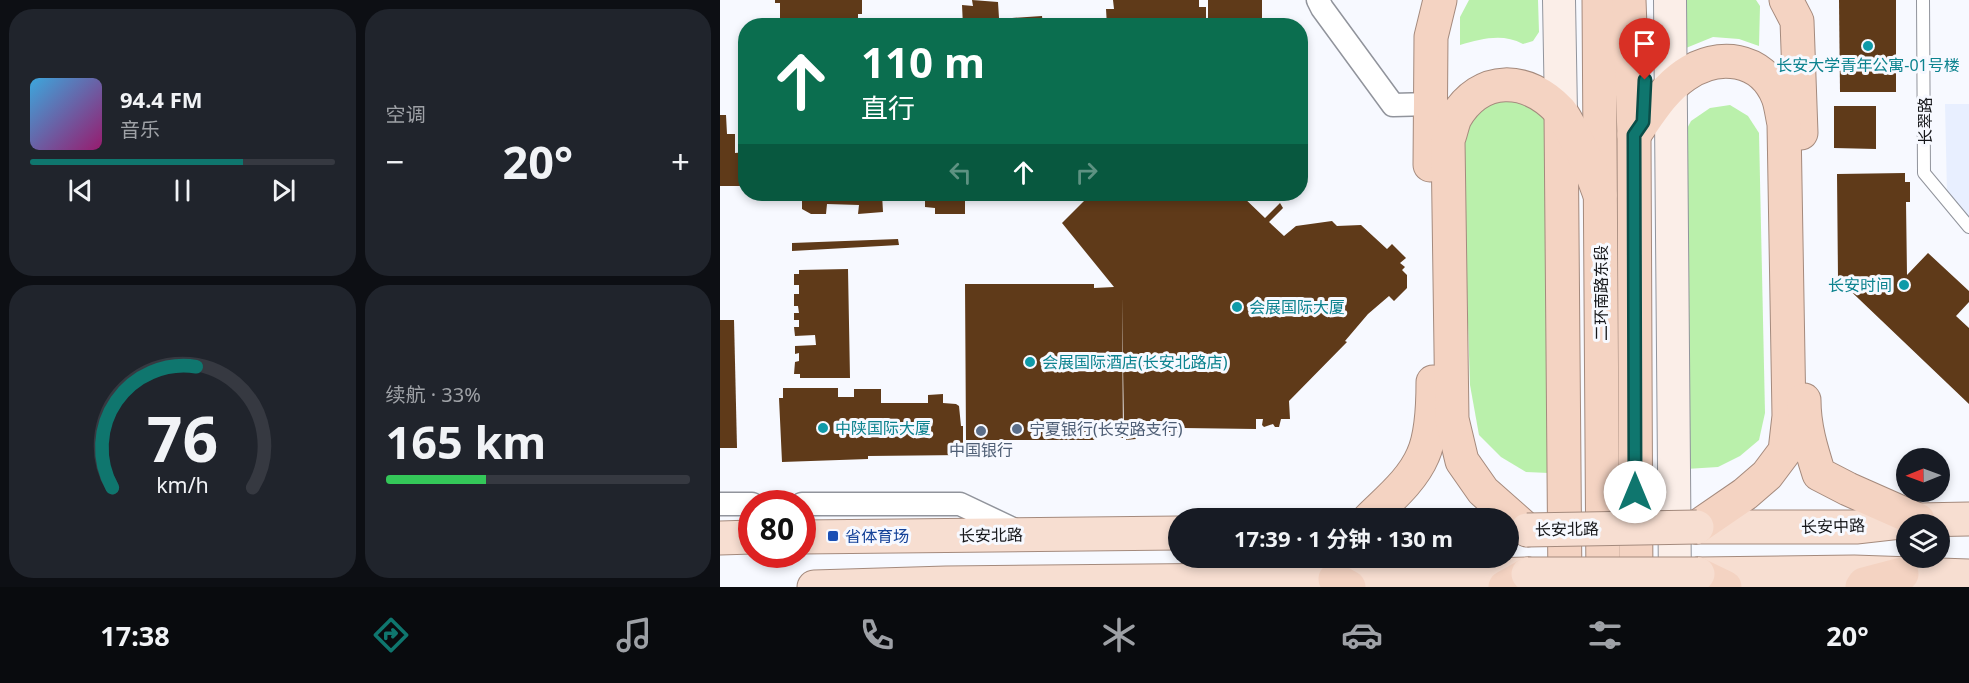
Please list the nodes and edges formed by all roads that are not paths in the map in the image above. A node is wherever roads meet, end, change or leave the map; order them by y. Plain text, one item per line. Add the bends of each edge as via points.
1 (1318, 0) edge
2 (1440, 0) edge
3 (1559, 0) edge
4 (1599, 0) edge
5 (1629, 0) edge
6 (1647, 0) edge
7 (1670, 0) edge
8 (1923, 0) edge
9 (1793, 7) edge
10 (1671, 87) junction
11 (1431, 104) junction
12 (1561, 112) junction
13 (1639, 128) junction
14 (1600, 195) junction
15 (1969, 227) edge
16 (720, 504) edge
17 (738, 504) edge
18 (816, 504) edge
19 (1380, 508) edge
20 (1498, 508) edge
21 (1904, 514) edge
22 (1950, 519) edge
23 (1969, 519) edge
24 (1896, 522) edge
25 (1697, 527) junction
26 (1519, 530) edge
27 (1168, 533) edge
28 (1024, 534) junction
29 (738, 537) edge
30 (816, 537) edge
31 (720, 538) edge
32 (1902, 574) junction
33 (1969, 576) edge
34 (1517, 580) edge
35 (1699, 582) edge
36 (1342, 583) edge
37 (814, 587) edge
38 (1564, 587) edge
39 (1603, 587) edge
40 (1636, 587) edge
41 (1862, 587) edge

1 - 11 street via 1393,105
2 - 11 highway via 1431,38
3 - 12 main road
4 - 14 highway, 二环南路东段
5 - 13 highway, 二环南路东段
6 - 13 highway
7 - 10 main road
8 - 15 lane, 长翠路 via 1924,173
9 - 21 highway via 1800,118 1804,415 1809,445 1819,474
10 - 13 highway
10 - 25 highway via 1703,64 1741,62 1755,68 1770,82 1784,124 1789,416 1785,451 1767,476
10 - 35 main road
11 - 19 highway via 1432,420 1424,455
12 - 14 highway via 1587,158
12 - 20 highway via 1525,87 1506,84 1486,88 1455,119 1448,140 1452,419 1462,461
12 - 38 highway
13 - 40 highway, 二环南路东段
14 - 39 highway, 二环南路东段
16 - 17 street
18 - 28 street via 960,504
22 - 23 main road, 长安中路
24 - 25 main road, 长安中路 via 1856,527
25 - 26 main road, 长安北路, bridge
27 - 28 main road, 长安北路
28 - 30 main road, 长安北路
29 - 31 main road
32 - 33 main road
32 - 35 main road via 1854,572
32 - 41 highway
34 - 35 main road, bridge
34 - 36 main road
36 - 37 main road

